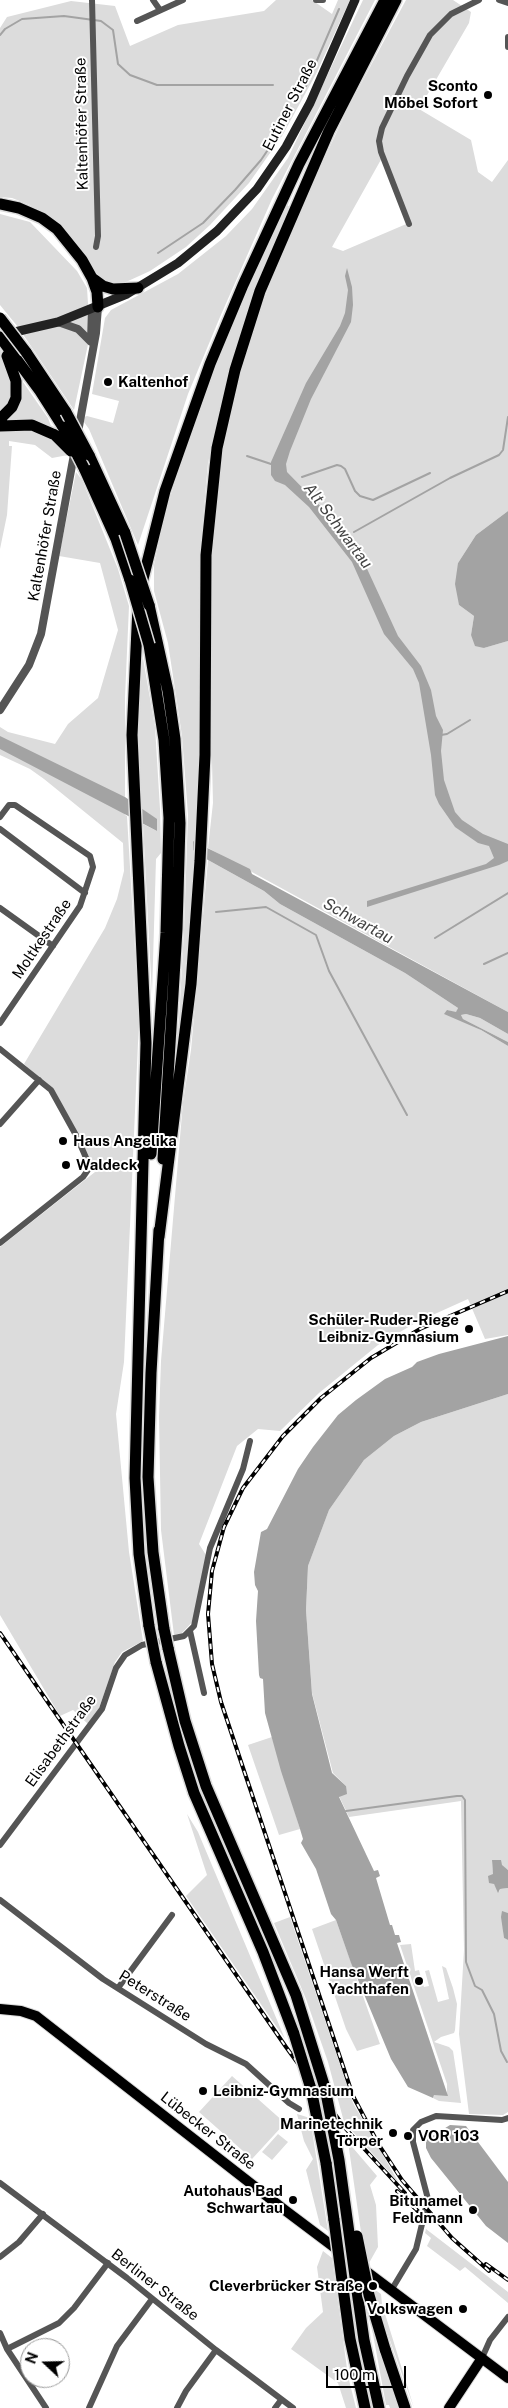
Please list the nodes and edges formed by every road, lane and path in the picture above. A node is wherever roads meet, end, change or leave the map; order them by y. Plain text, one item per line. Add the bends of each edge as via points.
1 (92, 0) edge
2 (153, 0) edge
3 (183, 0) edge
4 (316, 0) edge
5 (323, 0) edge
6 (355, 0) edge
7 (385, 0) edge
8 (396, 0) edge
9 (479, 0) edge
10 (499, 0) edge
11 (508, 3) edge
12 (160, 10) junction
13 (136, 22) dead end
14 (508, 37) edge
15 (508, 46) edge
16 (0, 204) edge
17 (0, 208) edge
18 (409, 224) dead end
19 (96, 247) dead end
20 (92, 278) junction
21 (138, 288) junction
22 (95, 308) junction
23 (0, 318) edge
24 (58, 322) junction
25 (0, 336) edge
26 (91, 342) junction
27 (7, 351) edge
28 (92, 358) junction
29 (0, 419) edge
30 (0, 426) edge
31 (59, 431) junction
32 (121, 536) junction
33 (0, 710) edge
34 (0, 817) edge
35 (0, 829) edge
36 (85, 893) junction
37 (0, 908) edge
38 (53, 946) junction
39 (0, 1023) edge
40 (0, 1050) edge
41 (39, 1080) junction
42 (0, 1124) edge
43 (158, 1237) junction
44 (0, 1243) edge
45 (140, 1315) junction
46 (250, 1441) dead end
47 (190, 1631) junction
48 (204, 1693) dead end
49 (0, 1845) edge
50 (0, 1900) edge
51 (172, 1915) dead end
52 (118, 1988) junction
53 (0, 2009) edge
54 (299, 2109) dead end
55 (508, 2118) edge
56 (0, 2183) edge
57 (42, 2214) junction
58 (349, 2223) junction
59 (0, 2257) edge
60 (108, 2264) junction
61 (392, 2289) junction
62 (152, 2299) junction
63 (508, 2317) edge
64 (0, 2333) edge
65 (7, 2349) junction
66 (216, 2350) junction
67 (482, 2358) junction
68 (508, 2378) edge
69 (281, 2400) junction
70 (46, 2408) edge
71 (89, 2408) edge
72 (177, 2408) edge
73 (275, 2408) edge
74 (293, 2408) edge
75 (365, 2408) edge
76 (379, 2408) edge
77 (405, 2408) edge
78 (449, 2408) edge

1 - 19 street, Kaltenhöfer Straße
2 - 12 street
3 - 12 street
4 - 5 street
6 - 21 main road, Eutiner Straße via 299,125 257,189 200,246
7 - 45 highway via 299,164 243,285 200,391 165,491 146,567 137,621 132,735 146,1043
8 - 43 highway via 293,210 252,315 225,409 213,474 206,555 205,745 191,984
9 - 18 street via 451,14 430,35 382,128 381,152
10 - 11 street
12 - 13 street
14 - 15 street
16 - 20 highway via 20,208 57,229
17 - 22 highway via 40,222 54,233 79,262
20 - 21 highway via 103,286
20 - 22 highway via 97,292
21 - 22 main road, Eutiner Straße
22 - 24 main road, Eutiner Straße
22 - 26 street, Kaltenhöfer Straße
22 - 28 street, Kaltenhöfer Straße
23 - 32 highway, bridge via 66,412 89,455
24 - 25 main road, Eutiner Straße
24 - 26 street via 78,329
25 - 27 highway
26 - 28 street, Kaltenhöfer Straße
27 - 29 highway via 16,381 16,398
27 - 31 highway via 40,391
28 - 33 street, Kaltenhöfer Straße via 41,634 29,665
30 - 31 highway via 32,425
31 - 32 highway, bridge via 84,468
32 - 43 highway, bridge via 149,605 168,690 175,739 180,823 177,929
32 - 45 highway, bridge via 149,645 164,740 169,845
34 - 36 street, Moltkestraße via 9,805 15,804 90,856 93,867
35 - 36 street, Moltkestraße
36 - 38 street, Moltkestraße
37 - 38 street
38 - 39 street, Moltkestraße
40 - 41 street
41 - 42 street
41 - 44 street via 55,1096 88,1159 89,1171
43 - 58 highway, bridge via 148,1478 152,1552 164,1629 186,1721 206,1786 296,1995 307,2029 332,2119
45 - 75 highway, bridge via 135,1478 139,1554 156,1662 194,1793 266,1960 312,2089 350,2339
46 - 47 street via 243,1469 210,1548 197,1619
47 - 48 street
47 - 49 street, Elisabethstraße via 184,1636 142,1645 124,1655 116,1668 102,1709
50 - 52 street, Peterstraße
51 - 52 street
52 - 54 street, Peterstraße via 206,2044 246,2064
53 - 61 main road, Lübecker Straße via 36,2016 286,2211
55 - 61 street via 436,2116 421,2122 414,2130 413,2142 428,2199 416,2249
56 - 57 street, Berliner Straße
57 - 59 street via 19,2242
57 - 60 street, Berliner Straße
58 - 76 highway, bridge via 364,2340
58 - 77 highway, bridge via 357,2236 369,2295
60 - 62 street, Berliner Straße
60 - 65 street via 59,2323
61 - 67 main road, Lübecker Straße
62 - 66 street, Berliner Straße
62 - 71 street via 117,2346
63 - 67 street via 490,2340
64 - 65 street
65 - 70 street
66 - 69 street, Berliner Straße
66 - 72 street
67 - 68 main road, Lübecker Straße
67 - 78 main road
69 - 73 street
69 - 74 street, Berliner Straße

